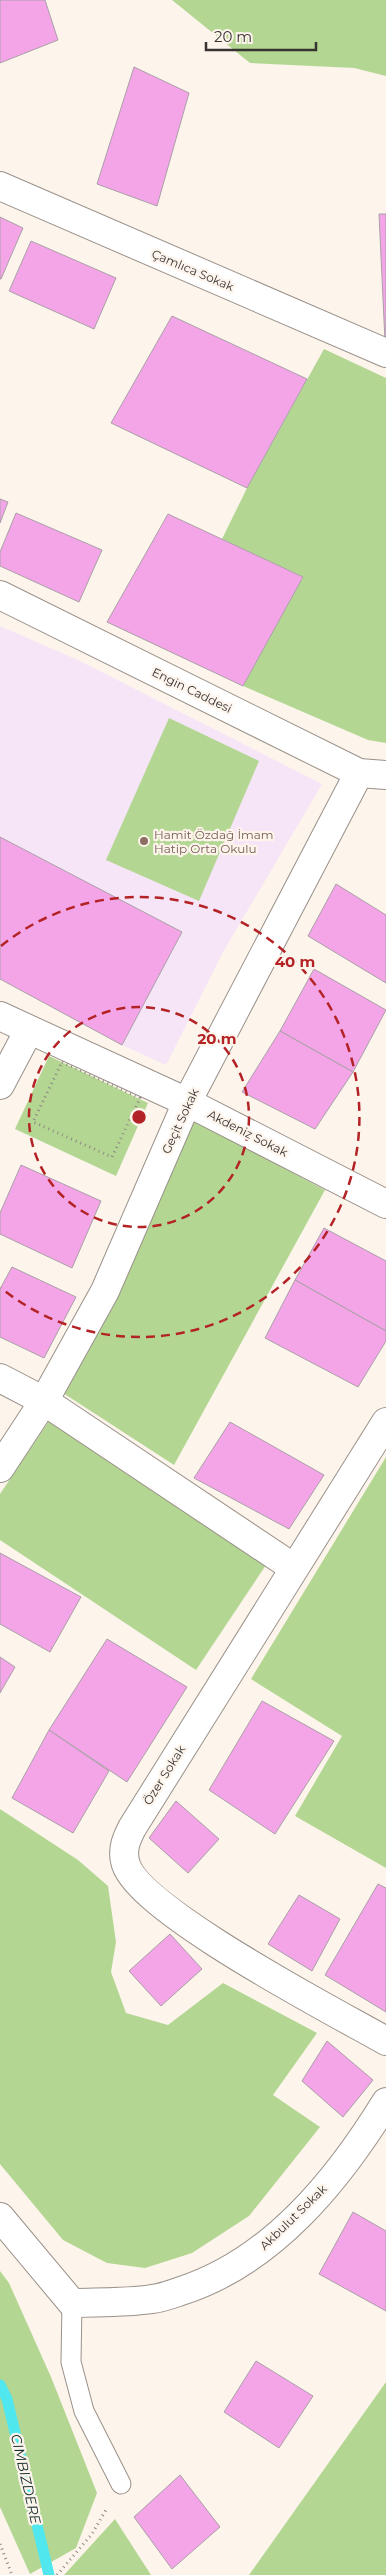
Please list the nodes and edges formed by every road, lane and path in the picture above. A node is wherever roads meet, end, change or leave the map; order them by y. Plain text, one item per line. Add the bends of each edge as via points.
1 (0, 186) edge
2 (386, 353) edge
3 (0, 595) edge
4 (359, 773) junction
5 (386, 775) edge
6 (0, 1016) edge
7 (29, 1030) junction
8 (0, 1085) edge
9 (140, 1098) joint
10 (187, 1102) junction
11 (386, 1204) edge
12 (0, 1378) edge
13 (44, 1401) junction
14 (386, 1422) edge
15 (0, 1468) edge
16 (294, 1568) junction
17 (386, 2041) edge
18 (386, 2102) edge
19 (0, 2217) edge
20 (72, 2303) junction
21 (121, 2484) joint
22 (0, 2544) edge
23 (12, 2575) edge
24 (57, 2575) edge

1 - 2 street, Çamlıca Sokak
3 - 4 street, Engin Caddesi
4 - 5 street, Engin Caddesi
4 - 10 street, Geçit Sokak
6 - 7 street, Akdeniz Sokak
7 - 8 street
7 - 10 street, Akdeniz Sokak
9 - 9 path via 112,1157 33,1122 62,1062
10 - 11 street, Akdeniz Sokak
10 - 13 street, Geçit Sokak via 104,1292
12 - 13 street
13 - 15 street, Geçit Sokak
13 - 16 street
14 - 16 street, Özer Sokak
16 - 17 street, Özer Sokak via 132,1828 124,1845 125,1862 138,1883 164,1908 210,1940
18 - 20 street, Akbulut Sokak via 361,2144 318,2195 269,2243 235,2267 194,2287 153,2299
19 - 20 street
20 - 21 lane via 71,2362 84,2411
21 - 24 path via 92,2534
22 - 23 path

